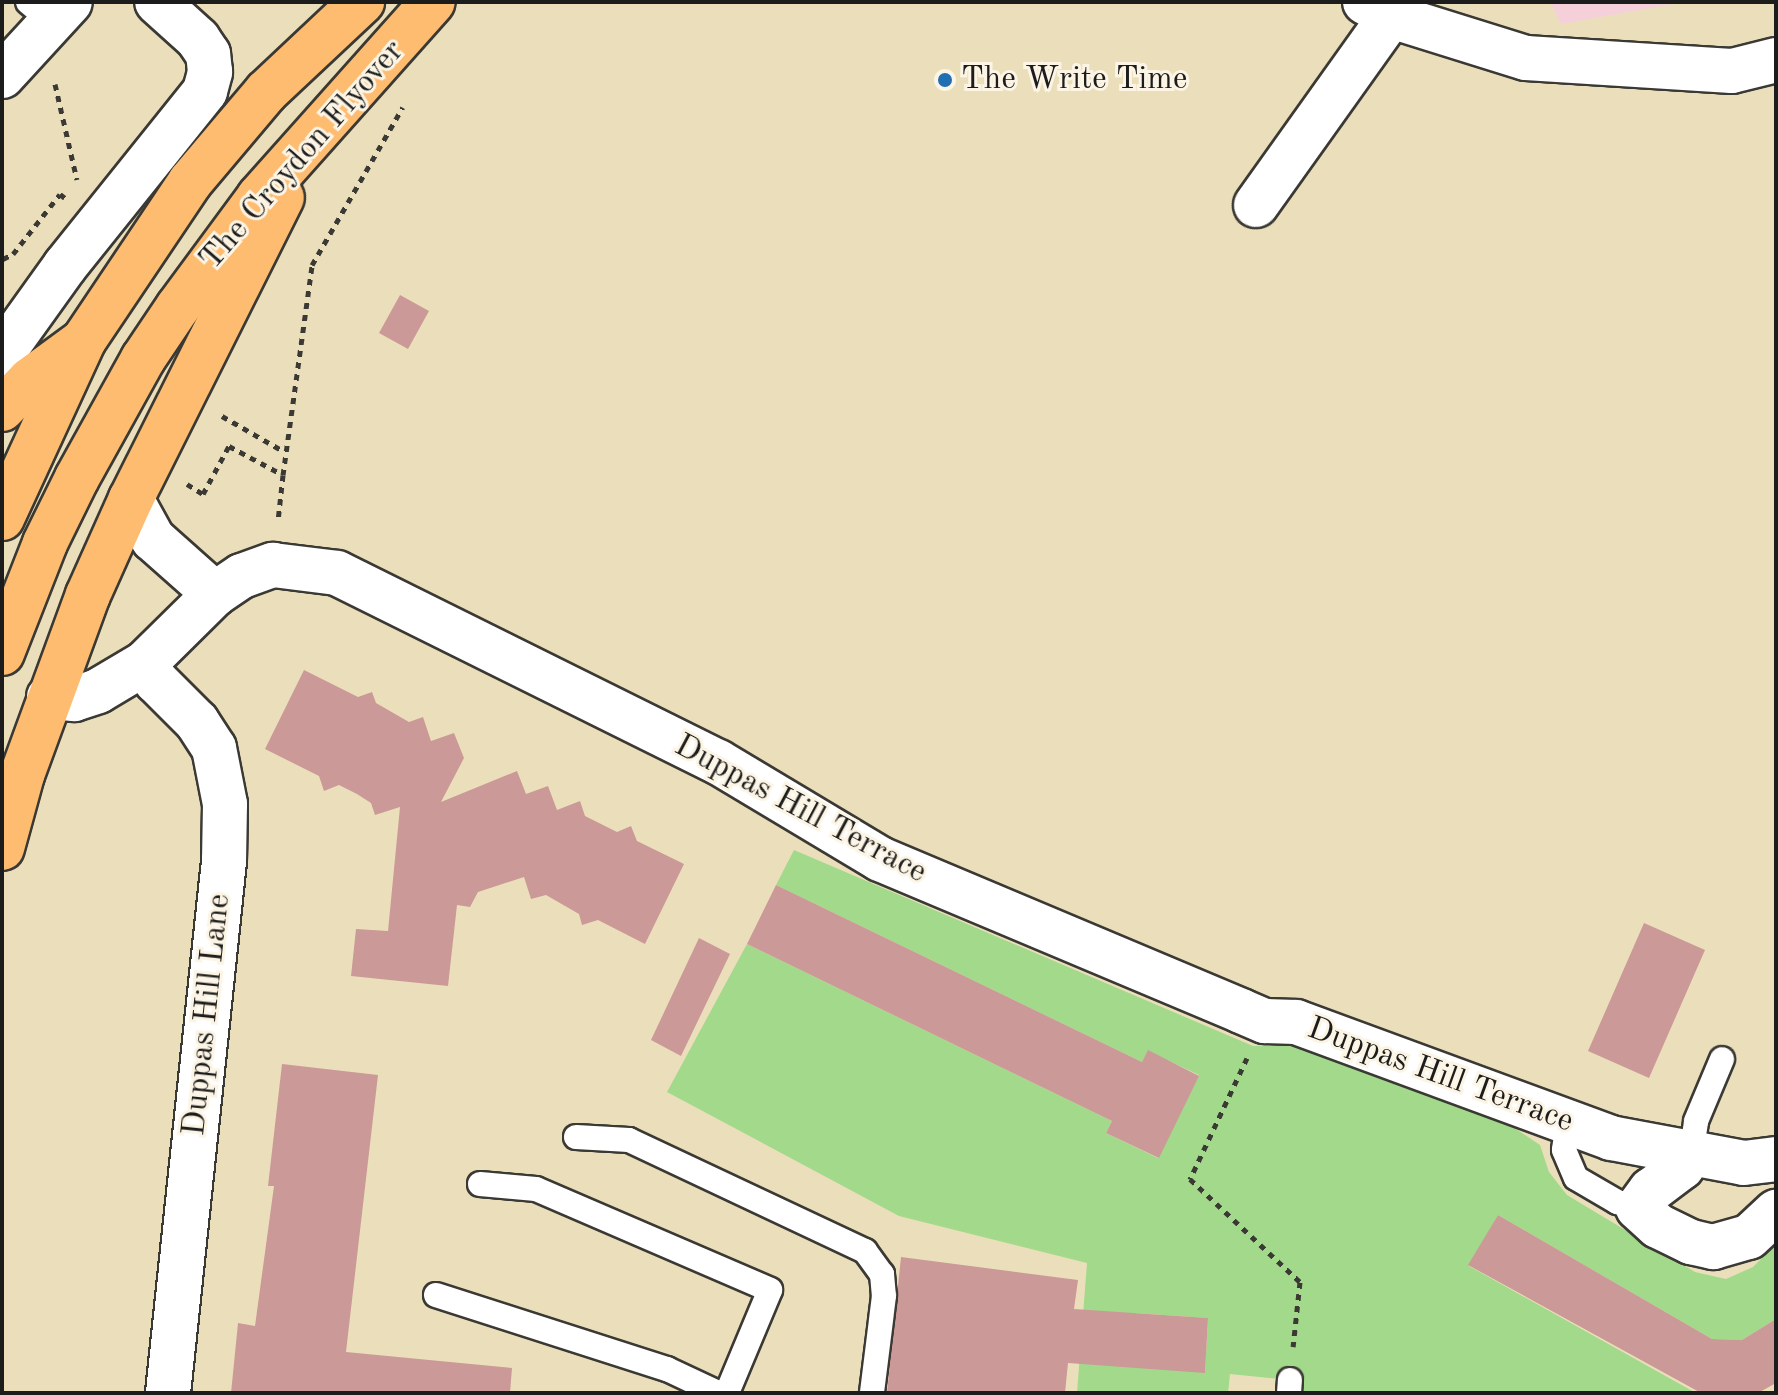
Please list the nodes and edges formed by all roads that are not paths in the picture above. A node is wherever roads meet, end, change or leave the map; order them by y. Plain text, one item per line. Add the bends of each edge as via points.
1 (157, 2) edge
2 (362, 2) edge
3 (433, 2) edge
4 (50, 9) edge
5 (1378, 9) edge
6 (1776, 60) edge
7 (2, 76) edge
8 (313, 135) junction
9 (1256, 205) dead end
10 (84, 340) junction
11 (2, 354) edge
12 (2, 409) edge
13 (131, 499) junction
14 (2, 518) edge
15 (215, 594) junction
16 (2, 653) edge
17 (145, 663) junction
18 (49, 697) junction
19 (2, 848) edge
20 (1722, 1059) dead end
21 (1568, 1124) junction
22 (576, 1137) dead end
23 (1691, 1154) junction
24 (1776, 1159) edge
25 (480, 1184) dead end
26 (1638, 1208) junction
27 (1776, 1212) edge
28 (436, 1295) dead end
29 (168, 1393) edge
30 (718, 1393) edge
31 (727, 1393) edge
32 (872, 1393) edge

1 - 11 street via 208,54 205,91 73,255
2 - 10 highway, The Croydon Flyover via 222,141
3 - 8 highway, The Croydon Flyover
4 - 7 street
5 - 6 street via 1526,58 1732,71
5 - 9 street
8 - 13 highway
8 - 16 highway, The Croydon Flyover via 216,253 143,359 45,543
10 - 12 highway via 30,380
10 - 14 highway, The Croydon Flyover
13 - 15 street via 153,539
13 - 18 highway
15 - 17 street, Duppas Hill Terrace
15 - 21 street, Duppas Hill Terrace via 242,576 273,565 337,573 718,762 880,859 1265,1021 1296,1022
17 - 18 street, Duppas Hill Terrace via 98,691 74,699
17 - 29 street, Duppas Hill Lane via 214,748 225,804 224,861
18 - 19 highway
20 - 23 lane via 1696,1121
21 - 23 street, Duppas Hill Terrace
21 - 26 lane via 1564,1150 1576,1178
22 - 32 lane via 629,1140 865,1251 882,1274 884,1296
23 - 24 street, Duppas Hill Terrace via 1744,1163
23 - 26 street
25 - 31 lane via 536,1189 770,1290
26 - 27 street via 1676,1235 1713,1247 1749,1237
28 - 30 lane via 667,1369

